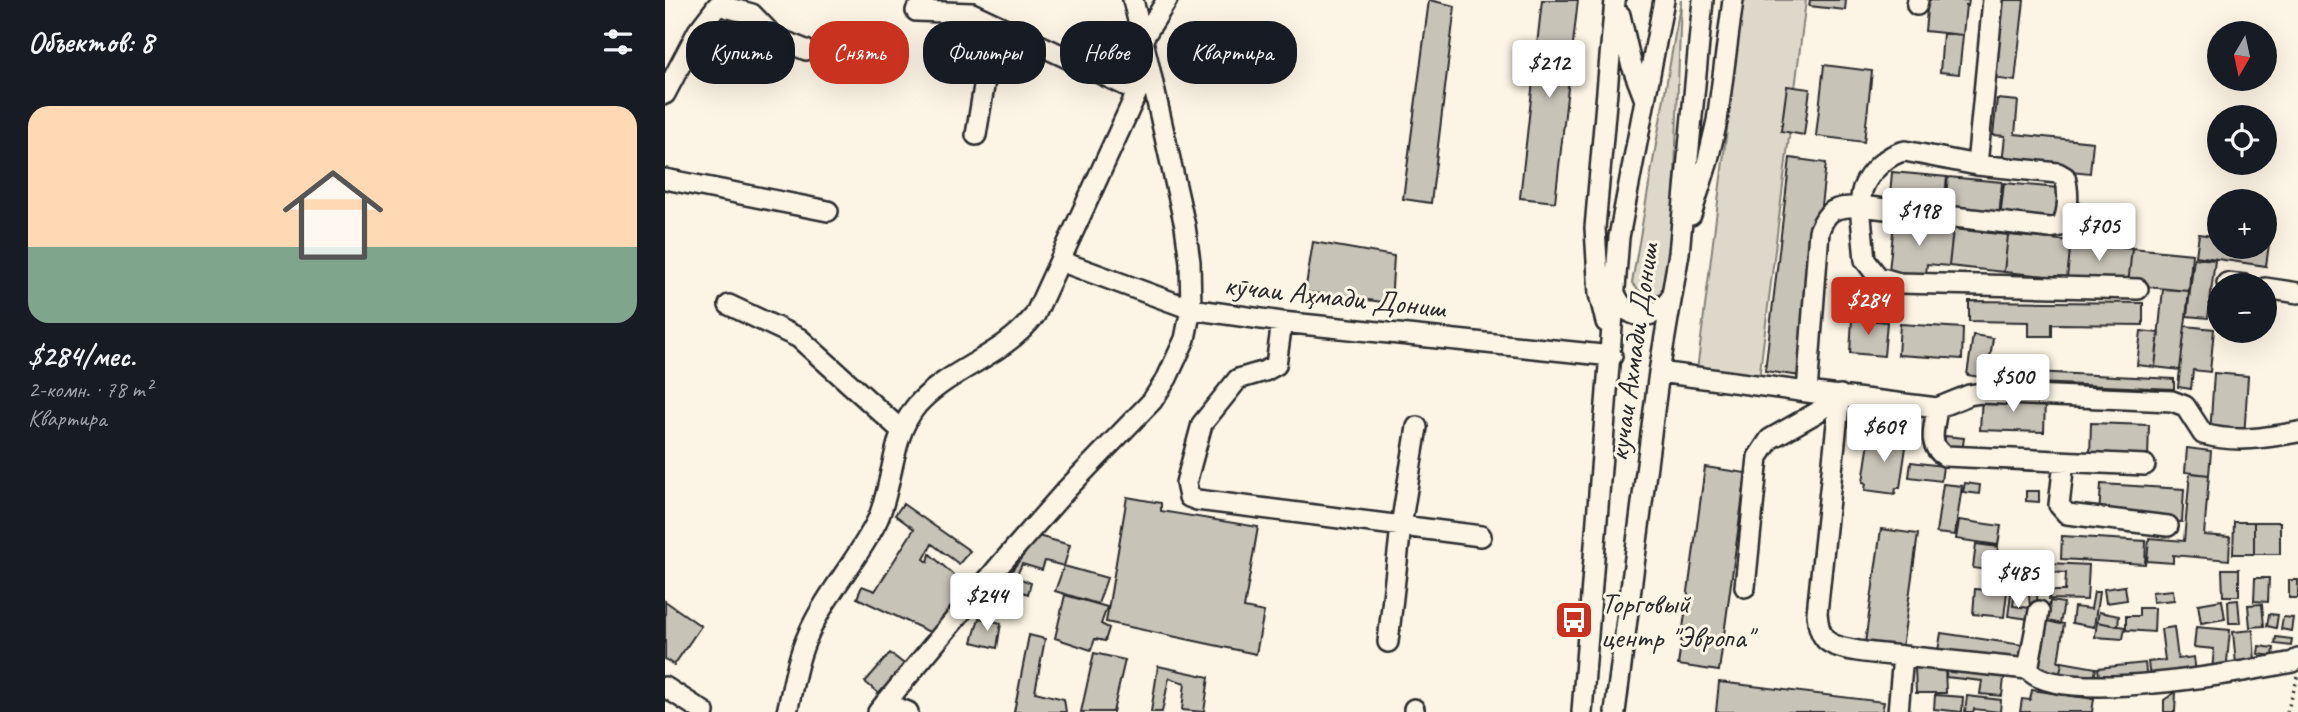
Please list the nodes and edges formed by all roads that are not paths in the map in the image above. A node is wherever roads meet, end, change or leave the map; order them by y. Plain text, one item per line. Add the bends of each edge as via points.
1 (1133, 0) edge
2 (1167, 0) edge
3 (1617, 0) edge
4 (1664, 0) edge
5 (1703, 0) edge
6 (1733, 0) edge
7 (1993, 0) edge
8 (916, 12) dead end
9 (987, 21) edge
10 (1138, 21) edge
11 (1153, 22) edge
12 (1046, 49) edge
13 (806, 50) dead end
14 (984, 84) edge
15 (1140, 84) edge
16 (1153, 84) edge
17 (1137, 91) junction
18 (665, 94) edge
19 (1645, 101) junction
20 (976, 135) dead end
21 (1977, 164) junction
22 (665, 179) edge
23 (1860, 206) junction
24 (828, 211) dead end
25 (1679, 253) junction
26 (1059, 261) junction
27 (2138, 289) dead end
28 (2277, 290) edge
29 (1614, 291) junction
30 (2298, 293) edge
31 (1671, 298) junction
32 (729, 305) dead end
33 (1191, 310) junction
34 (1282, 322) junction
35 (1612, 351) junction
36 (1659, 372) junction
37 (1807, 392) junction
38 (1840, 395) junction
39 (1937, 408) junction
40 (1417, 427) dead end
41 (902, 432) junction
42 (2298, 432) edge
43 (2064, 463) junction
44 (2145, 465) dead end
45 (1401, 526) junction
46 (2168, 526) dead end
47 (1481, 536) dead end
48 (1745, 587) dead end
49 (2039, 611) dead end
50 (1388, 642) dead end
51 (1903, 656) junction
52 (2295, 660) edge
53 (2028, 669) junction
54 (665, 687) edge
55 (882, 707) edge
56 (704, 712) edge
57 (787, 712) edge
58 (908, 712) edge
59 (1582, 712) edge
60 (1615, 712) edge
61 (1898, 712) edge

1 - 10 street
2 - 11 street
3 - 19 street
3 - 35 street via 1595,228 1599,294
4 - 19 street
5 - 25 street, кучаи Ахмади Дониш
6 - 25 street via 1717,121
7 - 21 street
8 - 9 street via 972,13
12 - 17 street
13 - 18 street via 774,37 752,14 718,5 698,31
14 - 20 street
15 - 17 street
16 - 33 street via 1185,226
17 - 26 street
19 - 29 street via 1619,237
21 - 23 street via 1895,152 1863,187
21 - 23 street via 2065,177 2066,218 2061,226
22 - 24 street
23 - 27 street via 1865,260 1878,277 1899,283
23 - 37 street via 1833,209 1819,231
25 - 31 street, кучаи Ахмади Дониш
26 - 33 street, кӯчаи Аҳмади Дониш
26 - 41 street via 1025,328 925,397
28 - 30 street
29 - 31 street via 1628,312 1640,316 1653,315
29 - 35 street
31 - 36 street, кучаи Ахмади Дониш
32 - 41 street via 784,329 811,347
33 - 34 street, кӯчаи Аҳмади Дониш
33 - 55 street via 1185,340 1151,401 1067,489
34 - 35 street, кӯчаи Аҳмади Дониш
34 - 45 street via 1276,365 1238,379 1202,424 1186,483 1189,496
35 - 59 street
36 - 37 street
36 - 60 street, кучаи Ахмади Дониш
37 - 38 street
38 - 39 street
38 - 48 street via 1770,439 1758,457
38 - 51 street via 1817,613 1819,630 1839,647
39 - 42 street via 1982,393 2172,401 2185,405 2203,434 2222,440
39 - 43 street via 1933,444 1945,456
40 - 45 street
41 - 57 street via 877,520 808,634
43 - 44 street
43 - 46 street via 2059,505 2067,514
45 - 47 street
45 - 50 street
49 - 53 street
51 - 53 street
51 - 61 street
52 - 53 street via 2224,676 2097,688 2038,678
54 - 56 street
55 - 58 street

